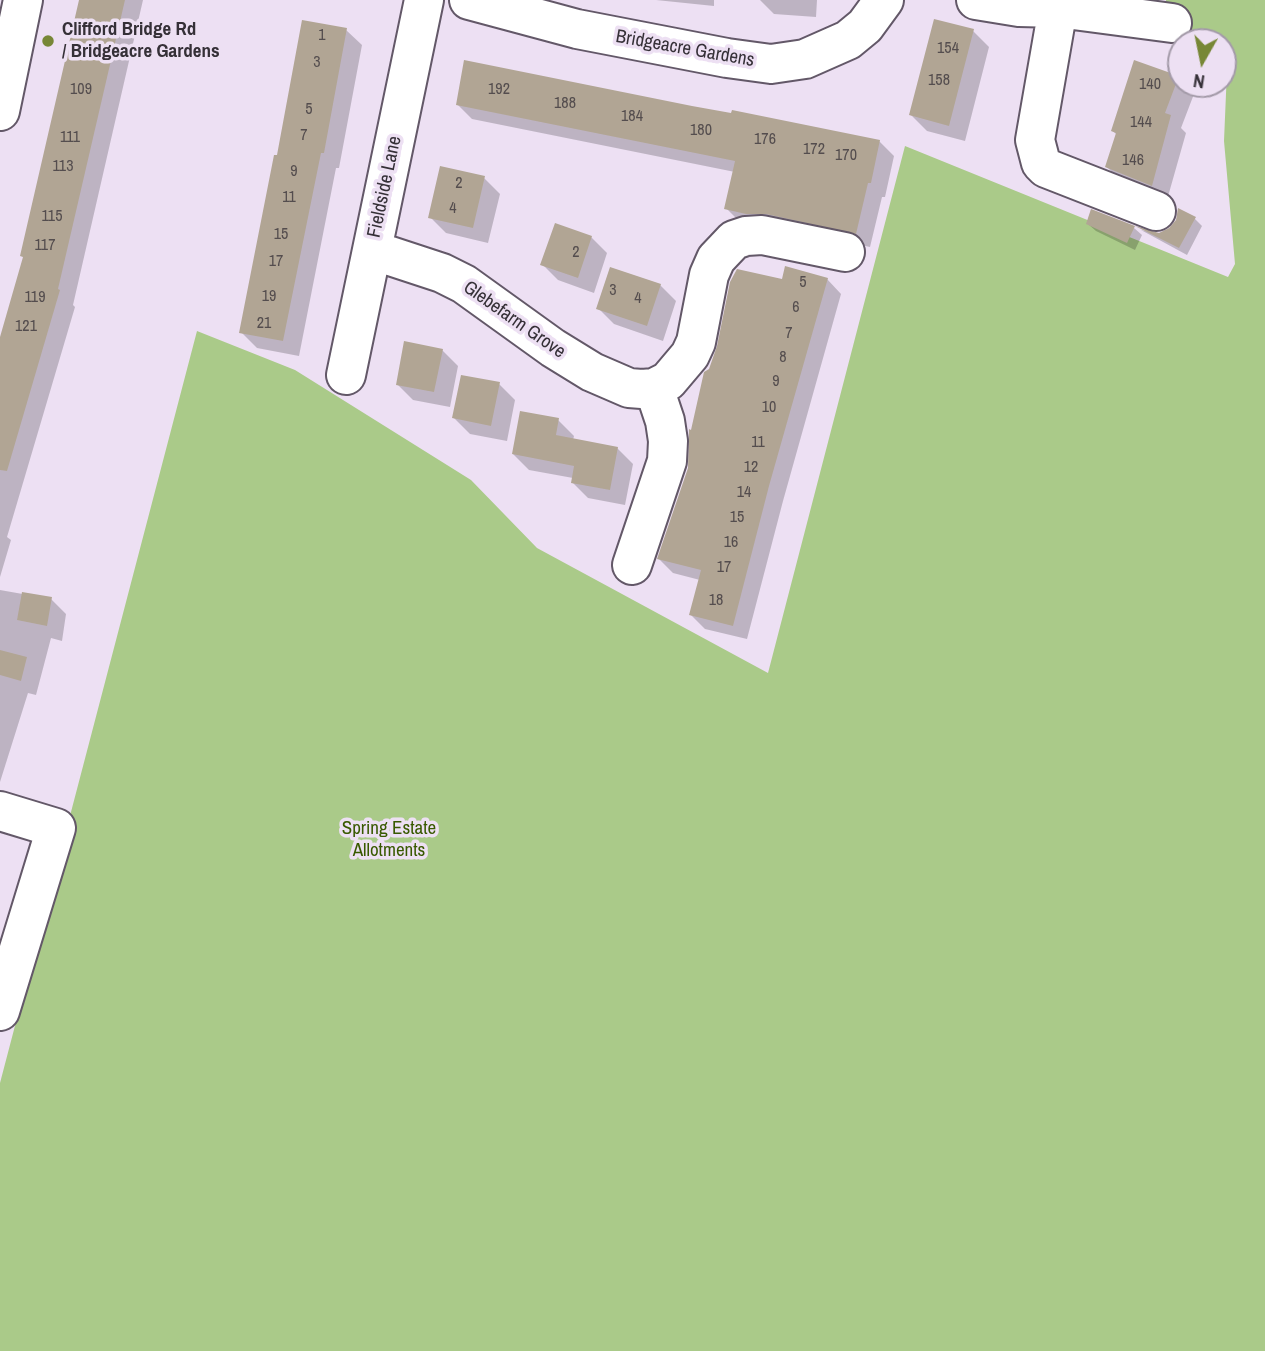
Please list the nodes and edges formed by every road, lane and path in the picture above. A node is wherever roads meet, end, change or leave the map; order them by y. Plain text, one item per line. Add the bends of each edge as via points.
1 (23, 0) edge
2 (425, 0) edge
3 (469, 0) edge
4 (884, 0) edge
5 (976, 0) edge
6 (1058, 8) junction
7 (1172, 23) dead end
8 (0, 111) edge
9 (1156, 211) dead end
10 (372, 250) junction
11 (845, 252) dead end
12 (346, 375) dead end
13 (654, 388) junction
14 (632, 565) dead end
15 (0, 811) edge
16 (0, 1011) edge

1 - 8 street
2 - 10 street, Fieldside Lane
3 - 4 street, Bridgeacre Gardens via 577,29 771,64 805,59 848,40
5 - 6 street
6 - 7 street
6 - 9 street via 1035,140 1041,163
10 - 12 street, Fieldside Lane
10 - 13 street, Glebefarm Grove via 464,284 553,348 603,377 629,388
11 - 13 street via 762,235 734,240 716,259 709,275 690,355 668,381
13 - 14 street via 665,421 667,461
15 - 16 street via 56,828

